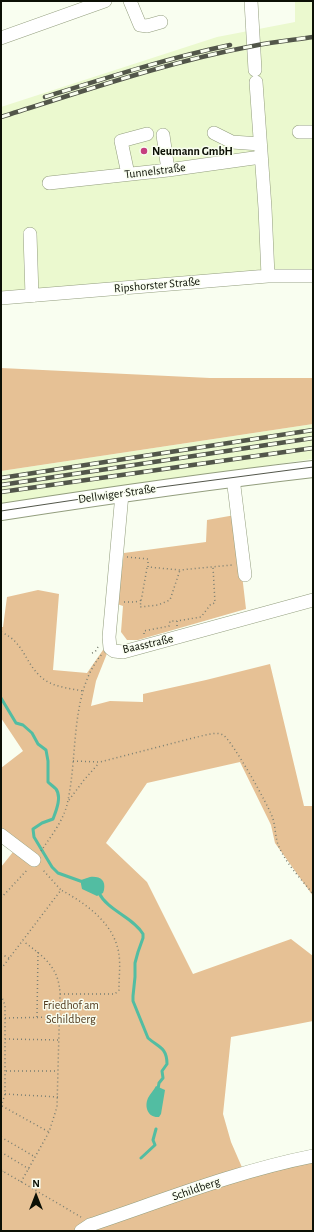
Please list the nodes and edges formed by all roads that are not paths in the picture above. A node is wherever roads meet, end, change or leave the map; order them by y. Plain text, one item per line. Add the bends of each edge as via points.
1 (105, 1) edge
2 (130, 1) edge
3 (251, 1) edge
4 (161, 22) dead end
5 (1, 38) edge
6 (299, 132) dead end
7 (313, 132) edge
8 (214, 133) dead end
9 (147, 134) dead end
10 (164, 135) dead end
11 (261, 150) junction
12 (168, 170) junction
13 (128, 174) junction
14 (49, 183) dead end
15 (30, 234) dead end
16 (268, 276) junction
17 (313, 276) edge
18 (32, 296) junction
19 (1, 298) edge
20 (313, 468) edge
21 (233, 478) junction
22 (122, 494) junction
23 (1, 512) edge
24 (245, 569) road end
25 (313, 600) edge
26 (1, 835) edge
27 (37, 856) road end
28 (313, 1156) edge
29 (86, 1228) edge

1 - 5 street
2 - 4 street via 140,25
3 - 11 street
6 - 7 street
8 - 11 street via 232,142
9 - 13 street via 121,141
10 - 12 street
11 - 12 street, Tunnelstraße
11 - 16 street
12 - 13 street, Tunnelstraße
13 - 14 street, Tunnelstraße
15 - 18 street
16 - 17 street, Ripshorster Straße
16 - 18 street, Ripshorster Straße via 70,298
18 - 19 street, Ripshorster Straße
20 - 21 main road, Dellwiger Straße
21 - 22 main road, Dellwiger Straße
21 - 24 street
22 - 23 main road, Dellwiger Straße
22 - 25 street, Baasstraße via 109,637 110,648 114,651 123,652
26 - 27 street
28 - 29 street, Schildberg via 276,1163 244,1173

